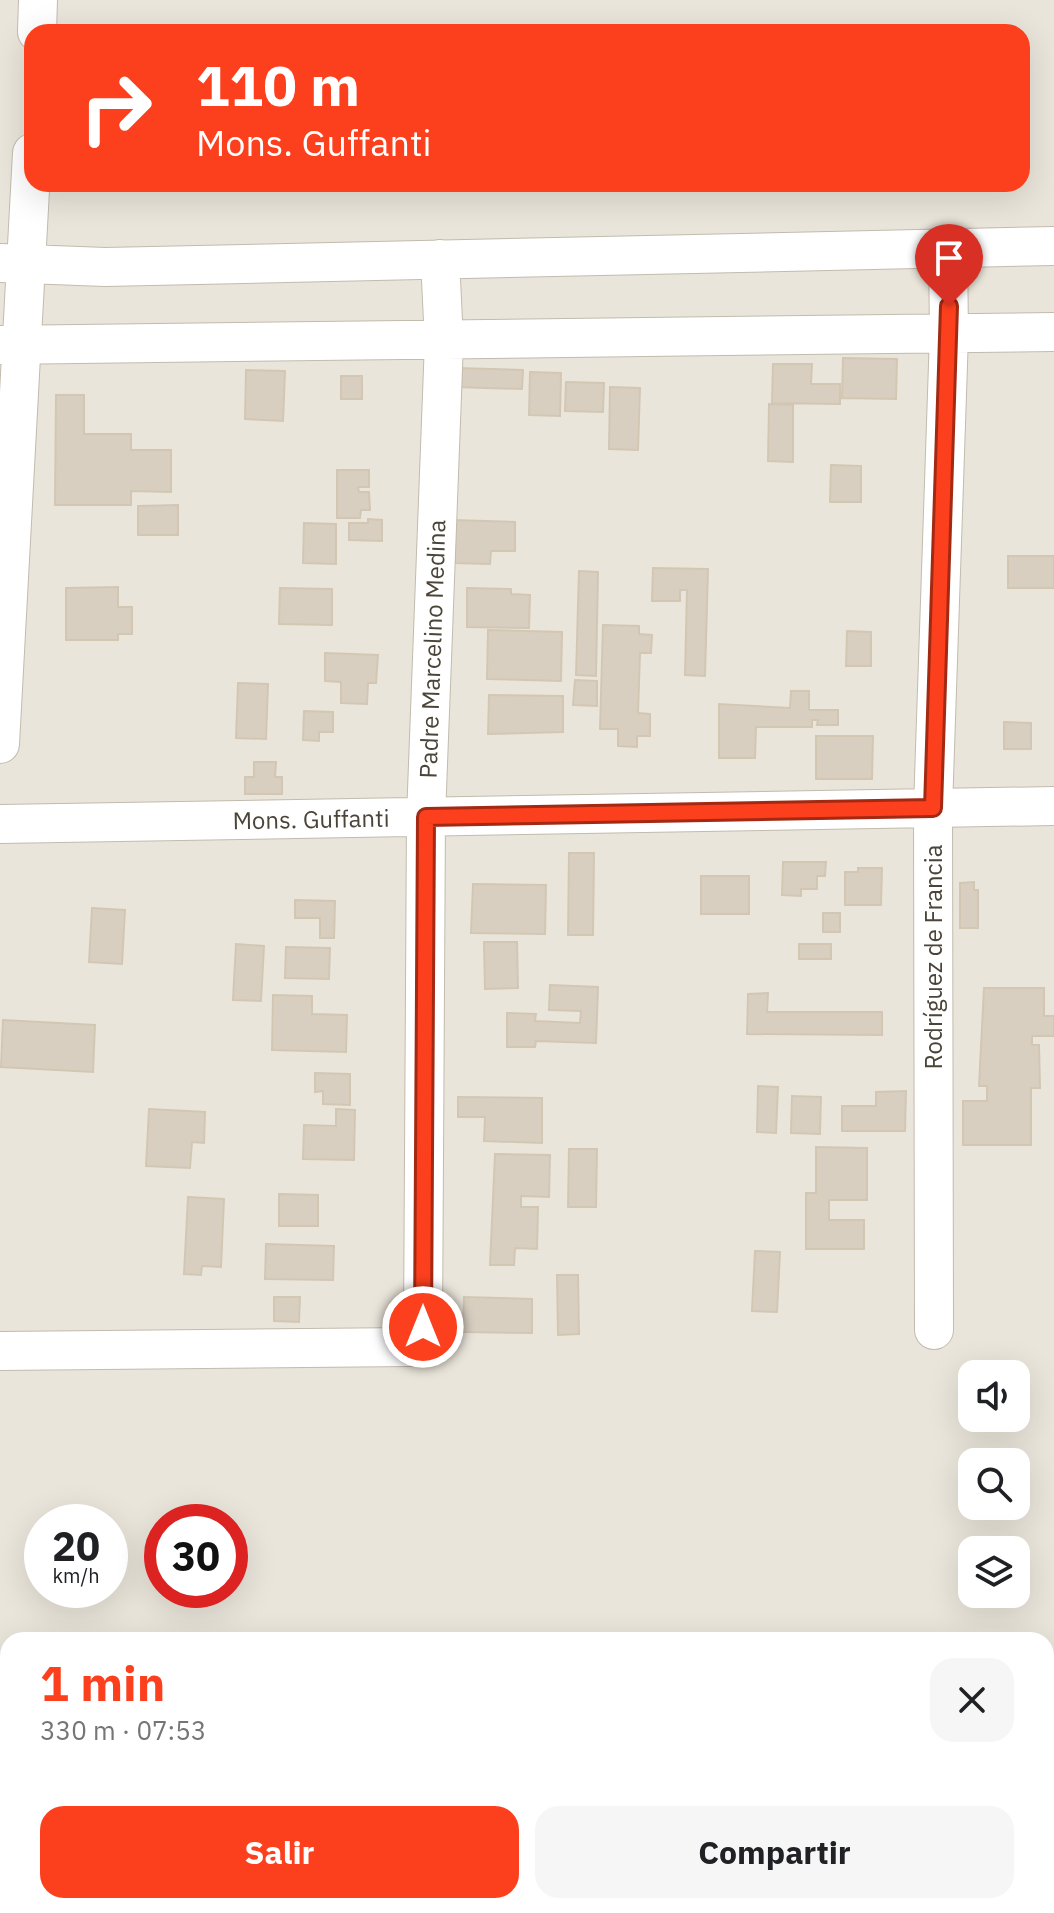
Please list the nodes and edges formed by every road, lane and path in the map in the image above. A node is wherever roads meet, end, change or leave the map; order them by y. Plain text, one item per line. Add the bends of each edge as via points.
1 (38, 0) edge
2 (37, 24) edge
3 (26, 192) edge
4 (1054, 246) edge
5 (948, 248) junction
6 (440, 259) junction
7 (14, 264) edge
8 (1054, 332) edge
9 (949, 335) junction
10 (444, 342) junction
11 (12, 346) edge
12 (0, 744) edge
13 (1054, 806) edge
14 (933, 808) junction
15 (426, 817) junction
16 (0, 824) edge
17 (934, 1330) dead end
18 (0, 1351) edge

1 - 2 street
3 - 7 street
4 - 5 street
5 - 6 street
5 - 9 street, Rodríguez de Francia
6 - 7 street via 105,267
6 - 10 street, Padre Marcelino Medina
7 - 11 street
8 - 9 street
9 - 10 street
9 - 14 street, Rodríguez de Francia
10 - 11 street
10 - 15 street, Padre Marcelino Medina
11 - 12 street
13 - 14 street, Mons. Guffanti
14 - 15 street, Mons. Guffanti
14 - 17 street, Rodríguez de Francia
15 - 16 street, Mons. Guffanti
15 - 18 street, Padre Marcelino Medina via 423,1327 410,1347

